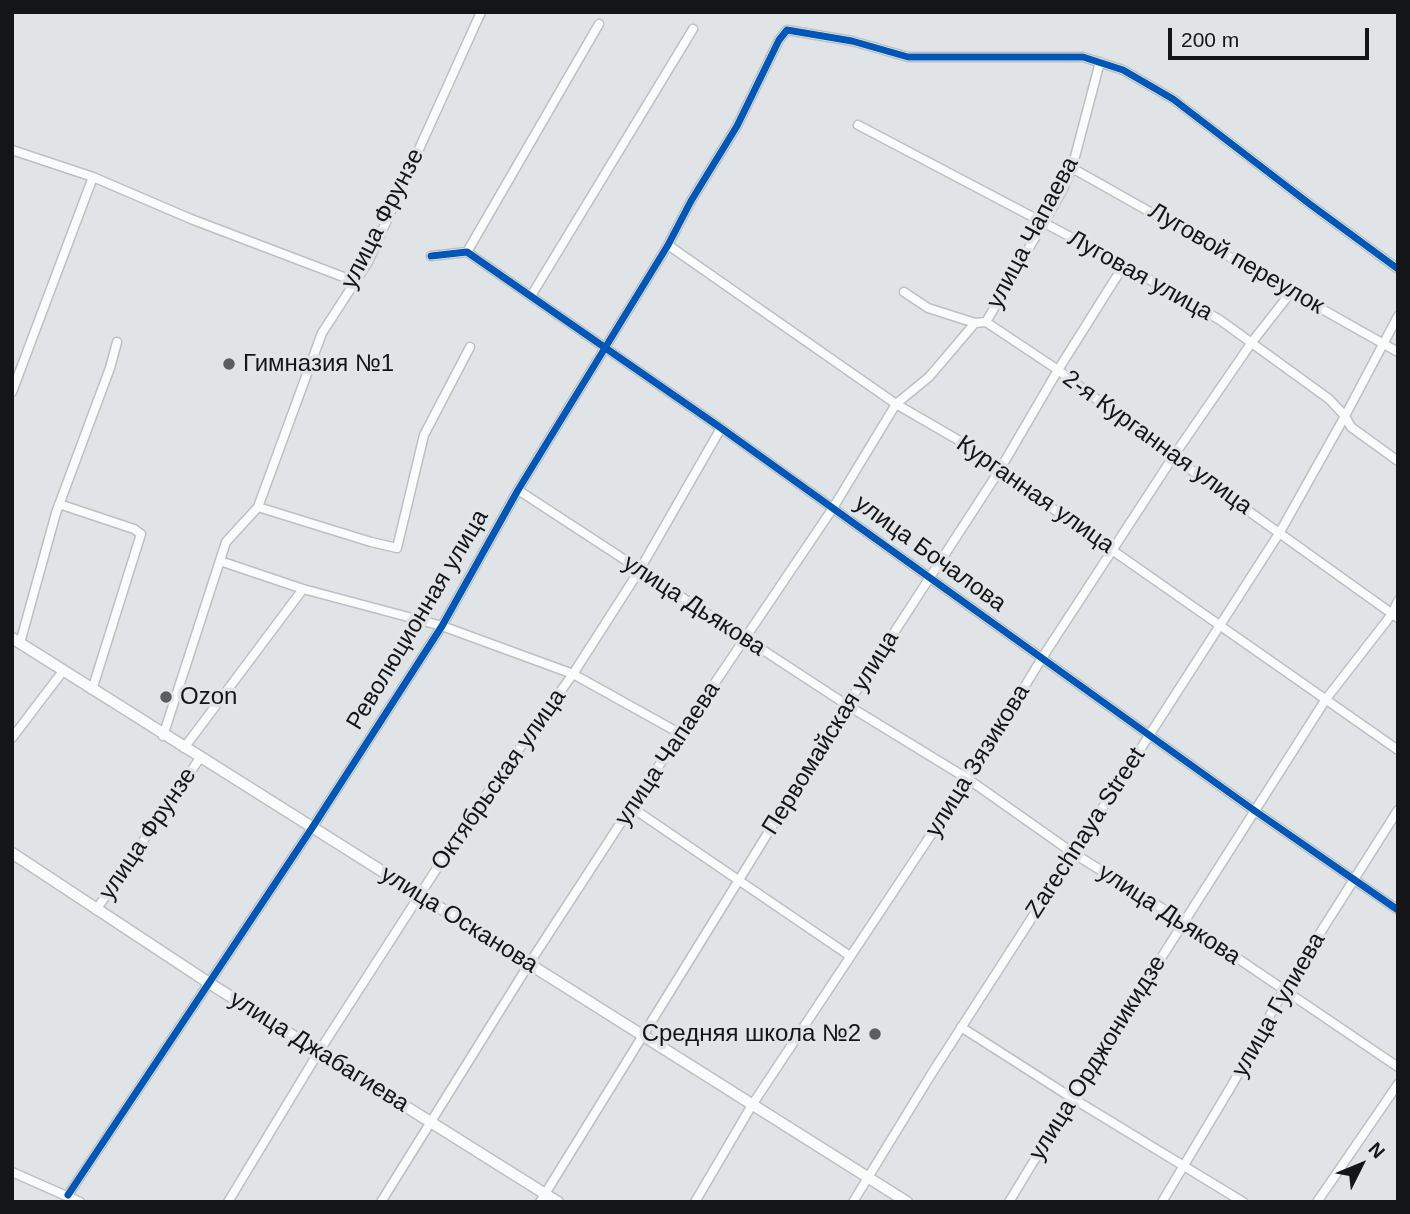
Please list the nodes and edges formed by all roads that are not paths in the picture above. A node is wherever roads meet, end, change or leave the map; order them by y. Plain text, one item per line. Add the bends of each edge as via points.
1 (481, 12) edge
2 (599, 24) dead end
3 (693, 29) dead end
4 (1100, 62) junction
5 (858, 125) dead end
6 (12, 150) edge
7 (1072, 168) junction
8 (93, 177) junction
9 (1043, 223) junction
10 (668, 244) junction
11 (467, 252) junction
12 (431, 256) dead end
13 (1124, 265) junction
14 (1398, 269) edge
15 (354, 281) junction
16 (1293, 291) junction
17 (904, 292) dead end
18 (531, 296) junction
19 (1398, 316) edge
20 (986, 322) junction
21 (975, 323) junction
22 (117, 342) dead end
23 (1252, 342) junction
24 (1384, 344) junction
25 (470, 347) dead end
26 (605, 347) junction
27 (1398, 352) edge
28 (1058, 370) junction
29 (12, 392) edge
30 (896, 404) junction
31 (1345, 416) junction
32 (722, 428) junction
33 (1173, 457) junction
34 (1398, 461) edge
35 (999, 471) junction
36 (518, 490) junction
37 (60, 504) junction
38 (258, 507) junction
39 (833, 508) junction
40 (1280, 532) junction
41 (1113, 550) junction
42 (220, 561) junction
43 (639, 571) junction
44 (929, 578) junction
45 (303, 590) junction
46 (1398, 601) edge
47 (1395, 616) edge
48 (1220, 624) junction
49 (442, 626) junction
50 (745, 638) junction
51 (16, 641) edge
52 (1042, 658) junction
53 (63, 671) junction
54 (573, 674) junction
55 (92, 690) junction
56 (1326, 699) junction
57 (847, 705) junction
58 (681, 734) junction
59 (1149, 734) junction
60 (163, 736) junction
61 (12, 738) edge
62 (184, 748) junction
63 (1398, 750) edge
64 (200, 758) junction
65 (968, 779) junction
66 (631, 807) junction
67 (1398, 810) edge
68 (1255, 811) junction
69 (312, 828) junction
70 (12, 853) edge
71 (1073, 853) junction
72 (738, 879) junction
73 (1354, 880) junction
74 (420, 896) junction
75 (96, 910) junction
76 (1398, 910) edge
77 (1184, 922) junction
78 (850, 956) junction
79 (529, 964) junction
80 (209, 983) junction
81 (1284, 990) junction
82 (961, 1027) junction
83 (642, 1035) junction
84 (318, 1053) junction
85 (1398, 1068) edge
86 (1398, 1084) edge
87 (1072, 1098) junction
88 (752, 1105) junction
89 (432, 1123) junction
90 (1185, 1167) junction
91 (12, 1172) edge
92 (869, 1177) junction
93 (68, 1195) junction
94 (543, 1198) edge
95 (80, 1202) edge
96 (228, 1202) edge
97 (382, 1202) edge
98 (558, 1202) edge
99 (695, 1202) edge
100 (853, 1202) edge
101 (907, 1202) edge
102 (1009, 1202) edge
103 (1162, 1202) edge
104 (1243, 1202) edge
105 (1317, 1202) edge

1 - 15 street, улица Фрунзе via 368,262
2 - 11 street
3 - 18 street
4 - 7 street, улица Чапаева
4 - 10 street, Революционная улица via 1083,57 908,57 787,30
4 - 14 street via 1173,99
5 - 9 street, Луговая улица
6 - 8 street
7 - 9 street, улица Чапаева
7 - 16 street, Луговой переулок
8 - 15 street
8 - 29 street
9 - 13 street, Луговая улица
9 - 20 street, улица Чапаева
10 - 26 street, Революционная улица
10 - 30 street, Курганная улица
11 - 12 street
11 - 18 street, улица Бочалова
13 - 23 street, Луговая улица
13 - 28 street, Первомайская улица
15 - 38 street, улица Фрунзе via 322,333
16 - 23 street, улица Зязикова
16 - 24 street, Луговой переулок
17 - 21 street via 928,307
18 - 26 street, улица Бочалова
19 - 24 street, Zarechnaya Street
20 - 21 street
20 - 28 street, 2-я Курганная улица
21 - 30 street, улица Чапаева via 929,377
22 - 37 street
23 - 31 street, Луговая улица
23 - 33 street, улица Зязикова
24 - 27 street, Луговой переулок
24 - 31 street, Zarechnaya Street
25 - 38 street via 424,435 397,548
26 - 32 street, улица Бочалова
26 - 36 street, Революционная улица
28 - 33 street, 2-я Курганная улица
28 - 35 street, Первомайская улица
30 - 35 street, Курганная улица via 965,444
30 - 39 street, улица Чапаева
31 - 34 street, Луговая улица via 1351,428
31 - 40 street, Zarechnaya Street
32 - 39 street, улица Бочалова
32 - 43 street, Октябрьская улица
33 - 40 street, 2-я Курганная улица
33 - 41 street, улица Зязикова
35 - 41 street, Курганная улица
35 - 44 street, Первомайская улица
36 - 43 street, улица Дьякова
36 - 49 street, Революционная улица
37 - 51 street
37 - 55 street via 141,534
38 - 42 street, улица Фрунзе via 226,542
39 - 44 street, улица Бочалова
39 - 50 street, улица Чапаева
40 - 47 street, 2-я Курганная улица
40 - 48 street, Zarechnaya Street
41 - 48 street, Курганная улица
41 - 52 street, улица Зязикова
42 - 45 street
42 - 60 street, улица Фрунзе
43 - 50 street, улица Дьякова
43 - 54 street, Октябрьская улица
44 - 52 street, улица Бочалова
44 - 57 street, Первомайская улица
45 - 49 street
45 - 62 street, улица Фрунзе
46 - 47 street, улица Орджоникидзе
47 - 56 street, улица Орджоникидзе
48 - 56 street, Курганная улица
48 - 59 street, Zarechnaya Street
49 - 54 street
49 - 69 street, Революционная улица
50 - 57 street, улица Дьякова
50 - 58 street, улица Чапаева
51 - 53 main road, улица Осканова
52 - 59 street, улица Бочалова
52 - 65 street, улица Зязикова
53 - 55 main road, улица Осканова
53 - 61 street
54 - 58 street
54 - 74 street, Октябрьская улица via 468,820
55 - 60 main road, улица Осканова
56 - 63 street, Курганная улица
56 - 68 street, улица Орджоникидзе
57 - 65 street, улица Дьякова
57 - 72 street, Первомайская улица
58 - 66 street, улица Чапаева
59 - 68 street, улица Бочалова
59 - 71 street, Zarechnaya Street
60 - 62 main road, улица Осканова
62 - 64 main road, улица Осканова
64 - 69 main road, улица Осканова
64 - 75 street, улица Фрунзе
65 - 71 street, улица Дьякова
65 - 78 street, улица Зязикова
66 - 72 street
66 - 79 street, улица Чапаева
67 - 73 street, улица Гулиева
68 - 73 street, улица Бочалова
68 - 77 street, улица Орджоникидзе
69 - 74 main road, улица Осканова
69 - 80 street, Революционная улица
70 - 75 main road, улица Джабагиева
71 - 77 street, улица Дьякова
71 - 82 street, Zarechnaya Street
72 - 78 street
72 - 83 street, Первомайская улица
73 - 76 street, улица Бочалова
73 - 81 street, улица Гулиева
74 - 79 main road, улица Осканова
74 - 84 street, Октябрьская улица
75 - 80 main road, улица Джабагиева
77 - 81 street, улица Дьякова
77 - 87 street, улица Орджоникидзе
78 - 88 street, улица Зязикова
79 - 83 main road, улица Осканова
79 - 89 street, улица Чапаева
80 - 84 main road, улица Джабагиева
80 - 93 street, Революционная улица
81 - 85 street, улица Дьякова
81 - 90 street, улица Гулиева
82 - 87 street
82 - 92 street, Zarechnaya Street
83 - 88 main road, улица Осканова
83 - 94 street, Первомайская улица
84 - 89 main road, улица Джабагиева
84 - 96 street, Октябрьская улица
86 - 105 street
87 - 90 street
87 - 102 street, улица Орджоникидзе
88 - 92 main road, улица Осканова
88 - 99 street, улица Зязикова
89 - 94 main road, улица Джабагиева
89 - 97 street, улица Чапаева
90 - 103 street, улица Гулиева
90 - 104 street
91 - 93 street
92 - 100 street, Zarechnaya Street
92 - 101 main road, улица Осканова
93 - 95 street
94 - 98 main road, улица Джабагиева

